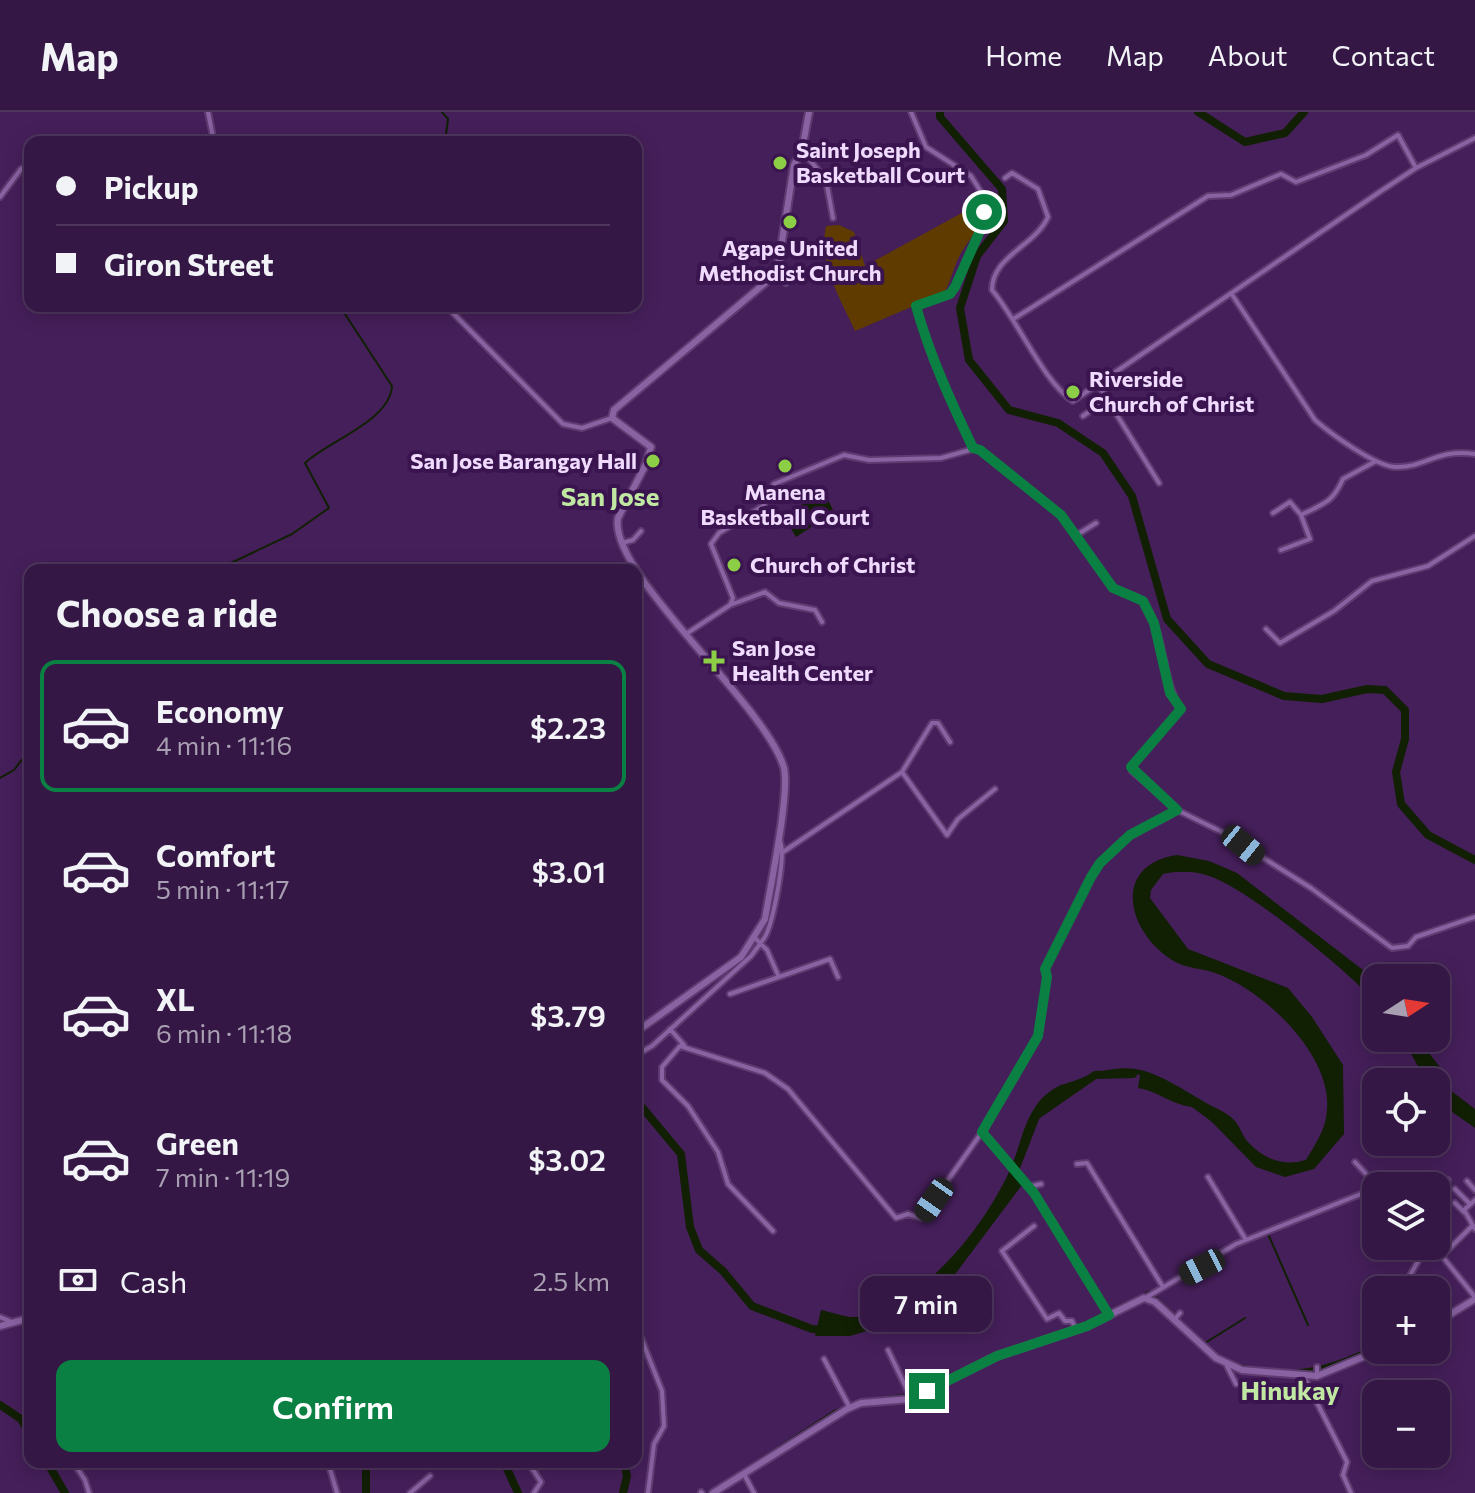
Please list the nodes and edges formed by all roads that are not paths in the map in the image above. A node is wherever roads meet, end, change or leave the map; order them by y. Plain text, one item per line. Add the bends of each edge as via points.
1 (208, 112) edge
2 (809, 112) edge
3 (911, 112) edge
4 (213, 136) edge
5 (1475, 138) edge
6 (802, 150) junction
7 (24, 168) edge
8 (1416, 168) junction
9 (1005, 178) dead end
10 (0, 197) edge
11 (833, 218) dead end
12 (777, 273) junction
13 (786, 283) dead end
14 (1231, 293) junction
15 (452, 312) edge
16 (1015, 318) junction
17 (1099, 386) junction
18 (1106, 400) junction
19 (1083, 416) dead end
20 (612, 418) junction
21 (973, 448) junction
22 (1475, 454) edge
23 (1376, 461) junction
24 (1159, 483) dead end
25 (1273, 513) dead end
26 (1301, 515) junction
27 (1096, 523) dead end
28 (641, 531) dead end
29 (1075, 536) junction
30 (1475, 536) edge
31 (622, 543) junction
32 (1281, 550) dead end
33 (635, 564) edge
34 (642, 576) edge
35 (730, 605) junction
36 (822, 622) dead end
37 (1266, 629) dead end
38 (686, 634) junction
39 (950, 742) dead end
40 (902, 772) junction
41 (995, 789) dead end
42 (1177, 810) junction
43 (777, 839) junction
44 (783, 852) junction
45 (1475, 917) edge
46 (758, 941) junction
47 (778, 975) junction
48 (838, 977) dead end
49 (730, 994) dead end
50 (679, 1002) junction
51 (688, 1013) junction
52 (669, 1028) junction
53 (642, 1030) edge
54 (684, 1045) junction
55 (642, 1052) edge
56 (982, 1132) junction
57 (1355, 1162) dead end
58 (1077, 1164) dead end
59 (1362, 1172) edge
60 (1475, 1176) edge
61 (1208, 1177) dead end
62 (1041, 1184) dead end
63 (1026, 1185) junction
64 (1455, 1189) dead end
65 (1475, 1190) edge
66 (1362, 1193) edge
67 (1473, 1202) edge
68 (1455, 1203) dead end
69 (1464, 1212) junction
70 (1034, 1226) dead end
71 (1474, 1228) edge
72 (773, 1231) dead end
73 (1246, 1240) junction
74 (1450, 1249) edge
75 (1448, 1260) edge
76 (1163, 1287) junction
77 (1151, 1294) junction
78 (1474, 1297) edge
79 (1108, 1313) junction
80 (1450, 1313) edge
81 (0, 1317) edge
82 (24, 1320) edge
83 (14, 1322) junction
84 (1061, 1325) dead end
85 (0, 1326) edge
86 (1075, 1328) junction
87 (1064, 1333) junction
88 (642, 1340) edge
89 (994, 1348) dead end
90 (888, 1350) dead end
91 (1362, 1354) edge
92 (997, 1356) junction
93 (824, 1359) dead end
94 (1227, 1366) junction
95 (1317, 1367) dead end
96 (1317, 1376) junction
97 (1304, 1377) junction
98 (1236, 1384) dead end
99 (914, 1395) junction
100 (849, 1406) junction
101 (76, 1468) edge
102 (330, 1468) edge
103 (532, 1468) edge
104 (743, 1474) junction
105 (430, 1476) dead end
106 (717, 1488) edge
107 (89, 1493) edge
108 (337, 1493) edge
109 (410, 1493) edge
110 (534, 1493) edge
111 (648, 1493) edge
112 (754, 1493) edge
113 (1351, 1493) edge

1 - 4 street
2 - 6 street
3 - 21 street via 926,147 971,176 981,192 983,221 955,287 950,294 916,306 933,360
5 - 8 street
6 - 11 street via 826,180
6 - 12 street via 794,165
7 - 10 street
8 - 14 street
8 - 16 street via 1398,135 1366,155 1296,182 1281,174 1231,195 1208,196
9 - 16 street via 1012,173 1038,189 1048,213 1042,229 1005,260 992,281 992,290
12 - 13 street
12 - 20 street via 614,410
14 - 17 street
14 - 23 street via 1315,420
15 - 20 street via 563,424 582,428
16 - 17 street via 1069,400
17 - 18 street
18 - 19 street
18 - 24 street
20 - 31 street via 651,447 618,518
21 - 29 street via 1044,498
21 - 35 street via 941,458 869,460 844,455 774,484 763,506 719,533 711,544 733,598
22 - 23 street via 1456,451 1395,467
23 - 26 street via 1343,479 1339,492
25 - 26 street via 1291,502
26 - 32 street via 1310,539
27 - 29 street
28 - 31 street
29 - 42 street via 1104,579 1139,598 1154,623 1170,693 1181,709 1131,767
30 - 37 street via 1428,566 1372,581 1280,643
31 - 33 street
34 - 38 street
35 - 36 street via 768,592 779,603 815,610
35 - 38 street
38 - 43 street via 774,742 786,788
39 - 40 street via 938,723 932,723
40 - 41 street via 947,835
40 - 44 street
42 - 45 street via 1299,881 1392,948
42 - 56 street via 1130,835 1091,877 1045,969 1038,1036
43 - 44 street
43 - 46 street
44 - 46 street via 770,922
46 - 47 street
46 - 50 street
46 - 51 street
47 - 48 street via 832,959
47 - 49 street
50 - 51 street
50 - 53 street
51 - 52 street
52 - 54 street
52 - 55 street
54 - 56 street via 765,1073 788,1089 896,1218 921,1218
54 - 72 street via 662,1067 662,1080 688,1106 718,1152 728,1184
56 - 63 street
57 - 59 street
58 - 76 street via 1087,1163
60 - 65 street via 1468,1182
61 - 73 street
62 - 63 street
63 - 79 street
64 - 67 street
66 - 73 street
67 - 69 street
68 - 69 street
69 - 71 street
70 - 86 street via 1002,1251 1047,1319 1059,1313
71 - 74 street
73 - 76 street
75 - 78 street
76 - 77 street
77 - 79 street
77 - 94 street
78 - 80 street
79 - 86 street
81 - 83 street
82 - 83 street
83 - 85 street
84 - 87 street
86 - 87 street
87 - 92 street
88 - 111 street via 662,1391 664,1426 654,1444
89 - 92 street
90 - 99 street
91 - 96 street
92 - 99 street
93 - 100 street
94 - 97 street
94 - 98 street
95 - 96 street
96 - 97 street
97 - 113 street via 1347,1462 1343,1475
99 - 100 street
100 - 104 street
101 - 107 street
102 - 108 street
103 - 110 street via 541,1482
104 - 106 street
104 - 112 street
105 - 109 street

